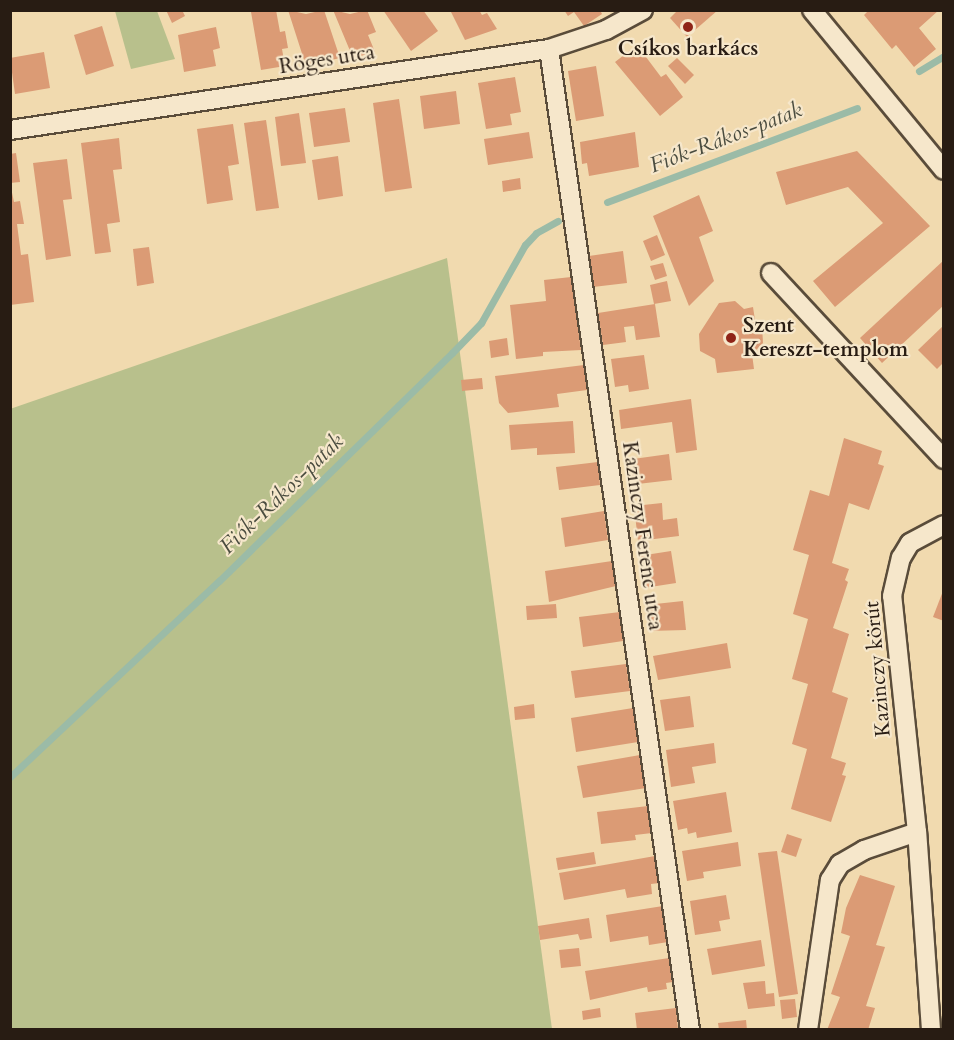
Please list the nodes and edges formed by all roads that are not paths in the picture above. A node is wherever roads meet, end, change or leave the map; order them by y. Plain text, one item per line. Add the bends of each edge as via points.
1 (643, 10) edge
2 (812, 10) edge
3 (549, 49) junction
4 (10, 130) edge
5 (944, 170) edge
6 (771, 273) dead end
7 (944, 459) edge
8 (944, 525) edge
9 (917, 832) junction
10 (690, 1029) edge
11 (808, 1029) edge
12 (930, 1029) edge

1 - 3 street, Röges utca via 606,30
2 - 5 street
3 - 4 street, Röges utca
3 - 10 street, Kazinczy Ferenc utca
6 - 7 street
8 - 9 street, Kazinczy körút via 910,543 901,558 892,596
9 - 11 street via 864,850 840,864 830,879
9 - 12 street, Kazinczy körút

